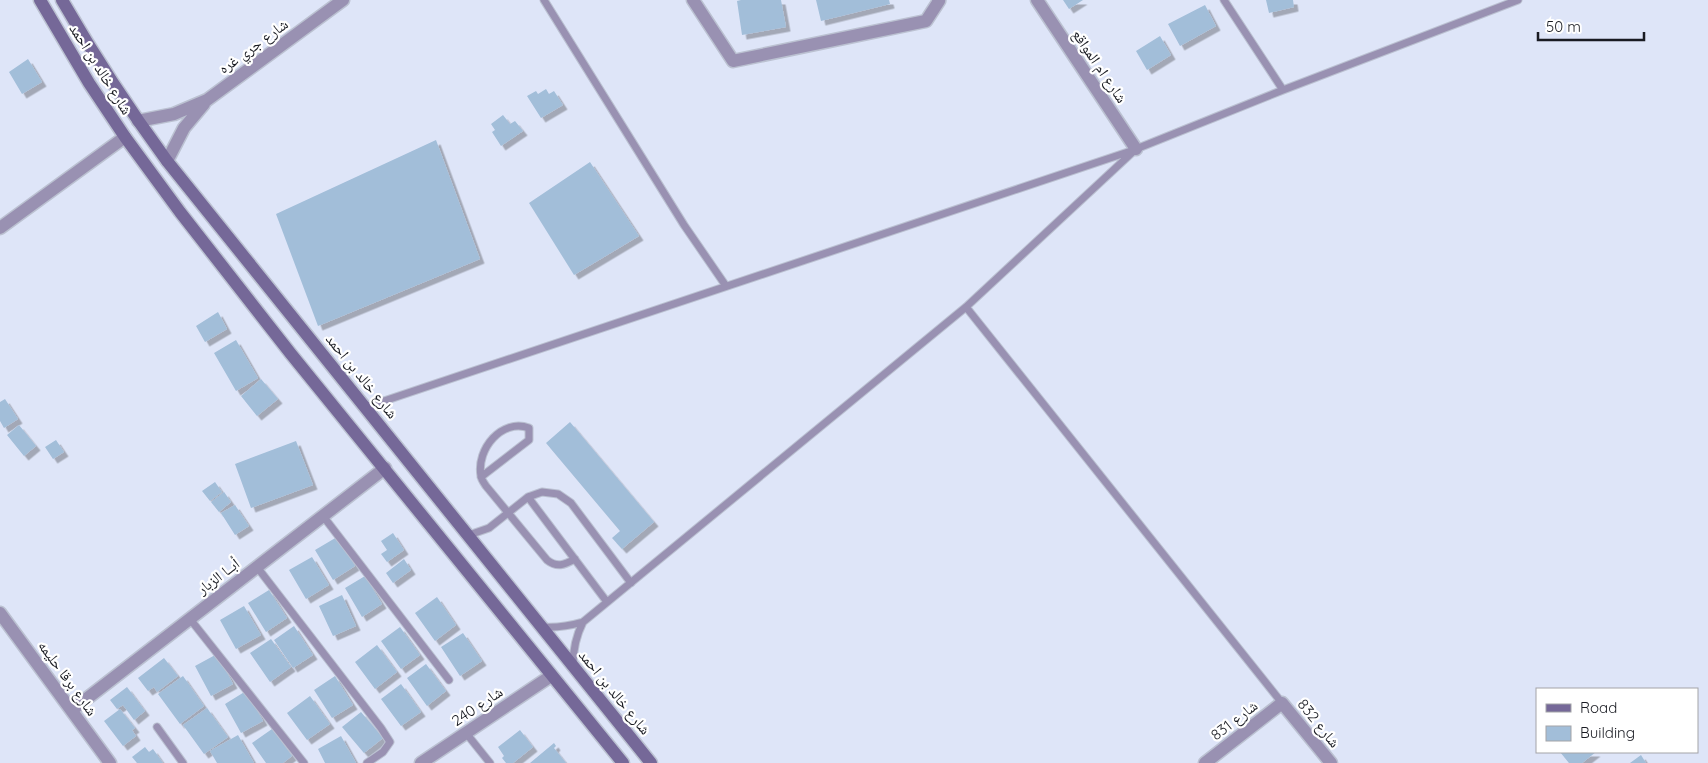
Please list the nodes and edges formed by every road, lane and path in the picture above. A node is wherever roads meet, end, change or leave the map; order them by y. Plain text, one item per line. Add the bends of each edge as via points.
1 (40, 0) edge
2 (62, 0) edge
3 (343, 0) edge
4 (544, 0) edge
5 (693, 0) edge
6 (938, 0) edge
7 (1037, 0) edge
8 (1224, 0) edge
9 (1518, 0) edge
10 (1283, 90) junction
11 (207, 100) junction
12 (138, 121) junction
13 (125, 137) junction
14 (1136, 149) junction
15 (167, 161) junction
16 (0, 228) edge
17 (726, 286) junction
18 (966, 308) junction
19 (366, 407) junction
20 (385, 468) junction
21 (480, 477) junction
22 (528, 497) junction
23 (508, 512) junction
24 (323, 516) junction
25 (469, 536) junction
26 (575, 559) junction
27 (256, 568) junction
28 (631, 583) junction
29 (607, 602) junction
30 (0, 613) edge
31 (190, 619) junction
32 (583, 622) junction
33 (543, 627) junction
34 (573, 665) junction
35 (551, 676) junction
36 (449, 680) dead end
37 (1282, 703) junction
38 (72, 710) junction
39 (157, 727) dead end
40 (466, 733) junction
41 (110, 763) edge
42 (183, 763) edge
43 (304, 763) edge
44 (367, 763) edge
45 (421, 763) edge
46 (490, 763) edge
47 (623, 763) edge
48 (651, 763) edge
49 (1205, 763) edge
50 (1331, 763) edge

1 - 13 main road, شارع خالد بن احمد via 89,84
2 - 12 main road, شارع خالد بن احمد
3 - 11 street, شارع جري غره
4 - 17 lane via 684,225
5 - 6 street via 733,61 926,21
7 - 14 street, شارع ام المواقع
8 - 10 lane
9 - 10 lane
10 - 14 lane
11 - 12 street, شارع جري غره via 174,114
11 - 15 street, شارع جري غره via 184,128
12 - 15 main road, شارع خالد بن احمد
13 - 16 street
13 - 20 main road, شارع خالد بن احمد via 291,354
14 - 17 lane
14 - 18 lane
15 - 19 main road, شارع خالد بن احمد
17 - 19 lane
18 - 28 lane
18 - 37 lane
19 - 25 main road, شارع خالد بن احمد
20 - 24 street, أبــا الزبار
20 - 35 main road, شارع خالد بن احمد
21 - 21 lane via 529,440 529,428 519,425 504,429 493,437 485,449
21 - 23 lane
22 - 23 lane
22 - 26 lane
22 - 28 lane via 542,492 558,494 571,503
23 - 25 lane via 489,528
23 - 26 lane via 553,565 560,566
24 - 27 street, أبــا الزبار
24 - 36 lane
25 - 33 main road, شارع خالد بن احمد
26 - 29 lane
27 - 31 street, أبــا الزبار
27 - 44 lane via 390,742 384,752
28 - 29 lane
29 - 32 lane
30 - 38 street, شارع برقا حليمه
31 - 38 street, أبــا الزبار
31 - 43 lane
32 - 33 lane via 556,628
32 - 34 lane via 576,635
33 - 34 main road, شارع خالد بن احمد
34 - 48 main road, شارع خالد بن احمد
35 - 40 street, شارع 240
35 - 47 main road, شارع خالد بن احمد
37 - 49 street, شارع 831
37 - 50 street, شارع 832
38 - 41 street, شارع برقا حليمه
39 - 42 lane
40 - 45 street, شارع 240
40 - 46 lane

